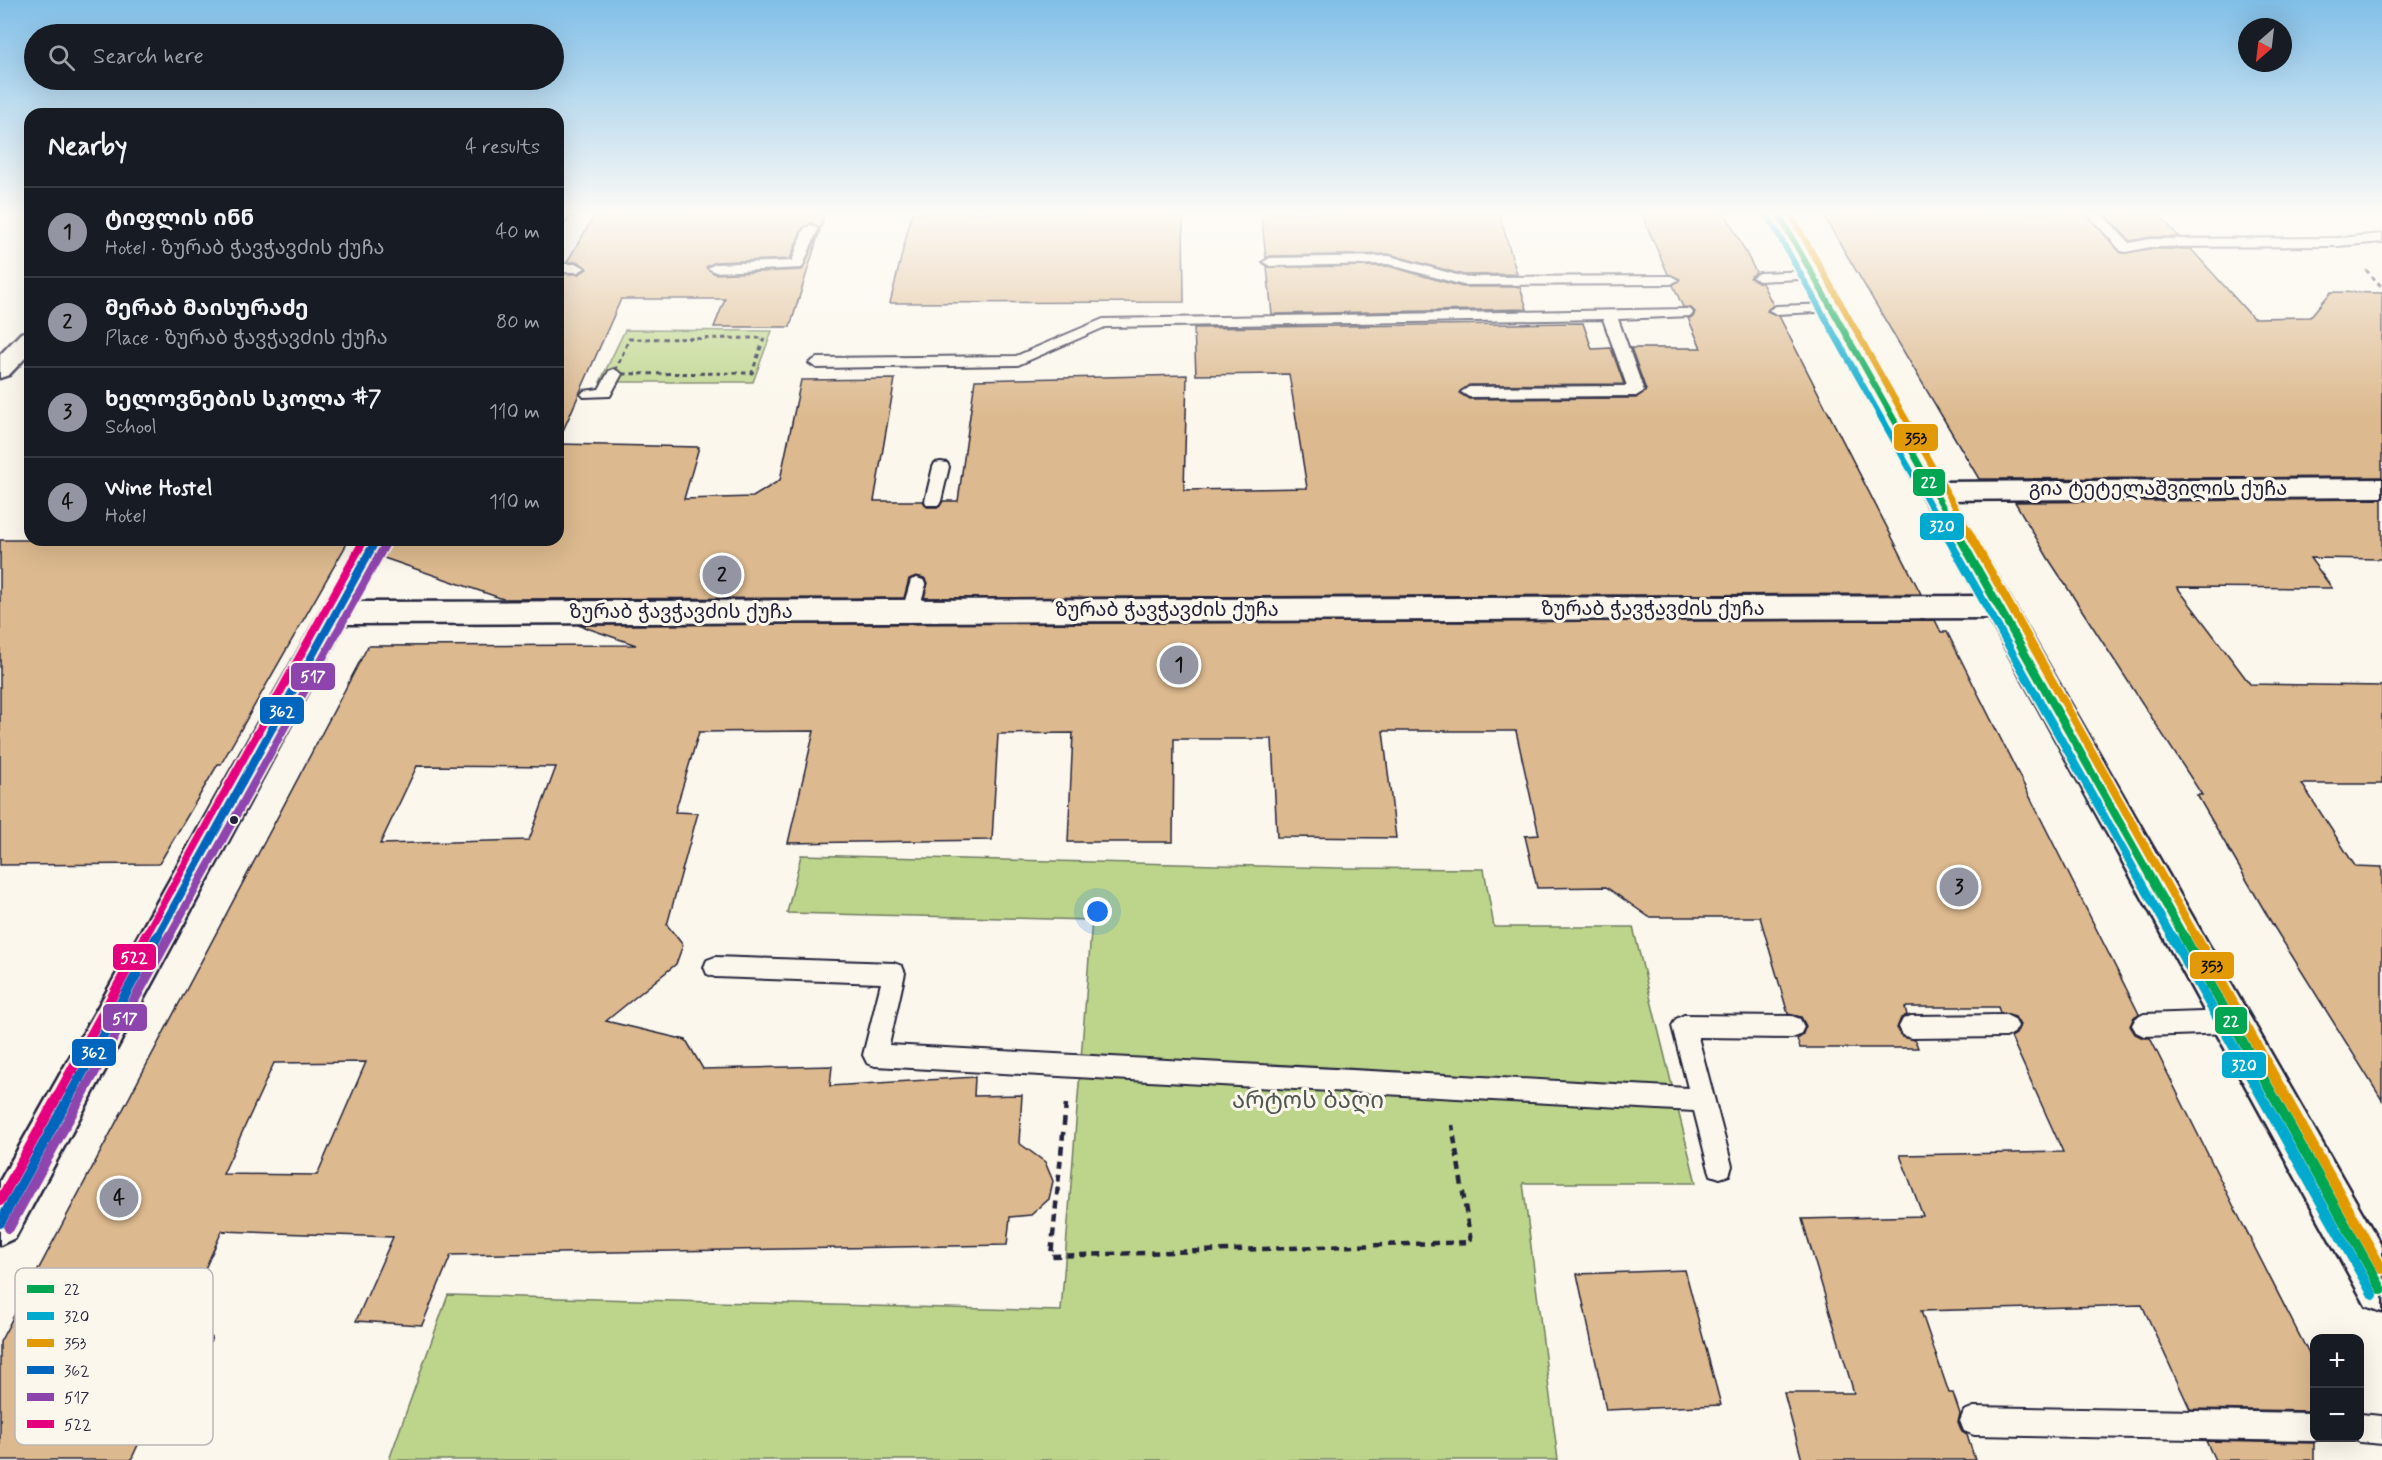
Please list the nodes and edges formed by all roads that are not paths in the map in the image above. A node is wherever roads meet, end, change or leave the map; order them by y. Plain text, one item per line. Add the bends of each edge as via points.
1 (1817, 281) edge
2 (1832, 308) junction
3 (1776, 310) dead end
4 (1686, 313) dead end
5 (1609, 315) junction
6 (24, 344) edge
7 (817, 363) dead end
8 (0, 370) edge
9 (614, 374) road end
10 (1469, 392) dead end
11 (589, 394) dead end
12 (941, 467) dead end
13 (2382, 488) edge
14 (1934, 491) junction
15 (933, 501) dead end
16 (373, 546) edge
17 (1999, 607) junction
18 (335, 613) junction
19 (715, 967) dead end
20 (2231, 1022) junction
21 (2144, 1025) dead end
22 (2006, 1026) dead end
23 (1792, 1027) dead end
24 (1911, 1027) dead end
25 (1703, 1100) junction
26 (1720, 1166) dead end
27 (0, 1223) edge
28 (2382, 1290) edge
29 (1974, 1421) dead end
30 (2310, 1427) edge
31 (2364, 1428) edge
32 (2382, 1430) edge

1 - 2 street
2 - 3 lane
2 - 14 street
4 - 5 lane
5 - 7 lane via 1103,323 1018,360
5 - 10 lane via 1636,391
6 - 8 street
9 - 11 lane via 605,393
12 - 15 lane
13 - 14 street, გია ტეტელაშვილის ქუჩა
14 - 17 street
16 - 18 street
17 - 18 street, ზურაბ ჭავჭავძის ქუჩა via 914,597
17 - 20 street
18 - 27 street
19 - 25 lane via 894,973 874,1055
20 - 21 lane
20 - 28 street
22 - 24 lane
23 - 25 lane via 1684,1026
25 - 26 lane
29 - 30 lane
31 - 32 lane

